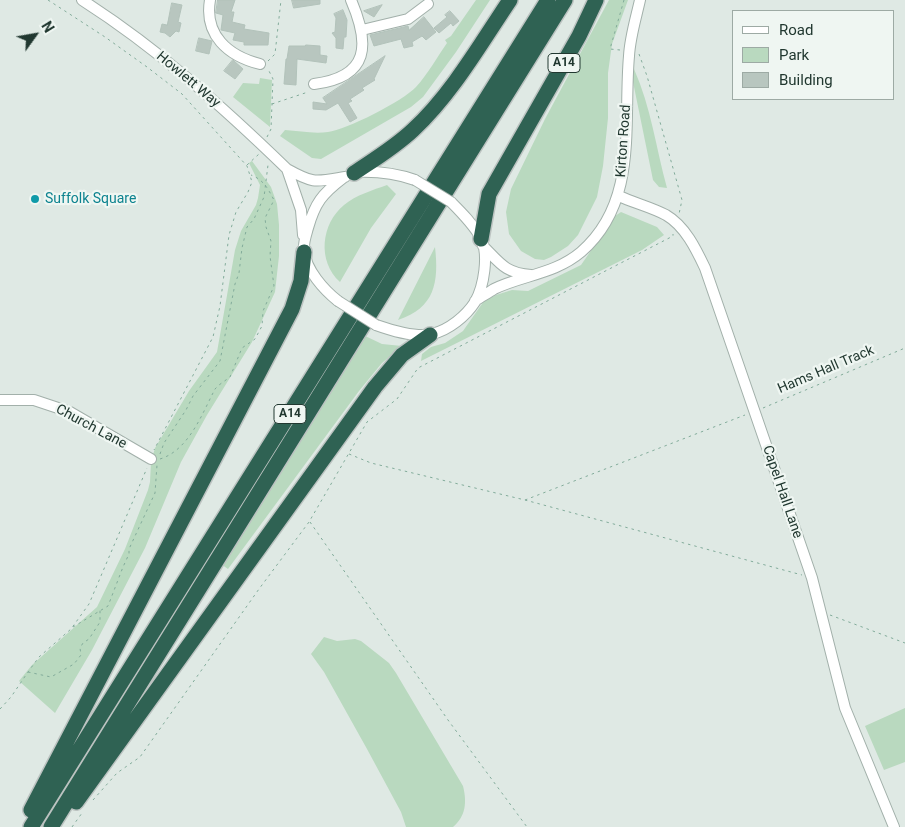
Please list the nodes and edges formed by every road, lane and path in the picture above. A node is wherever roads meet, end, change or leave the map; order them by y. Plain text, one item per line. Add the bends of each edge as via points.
1 (48, 0) edge
2 (82, 0) edge
3 (210, 0) edge
4 (281, 0) edge
5 (351, 0) edge
6 (510, 0) edge
7 (548, 0) edge
8 (565, 0) edge
9 (596, 0) edge
10 (624, 0) edge
11 (640, 0) edge
12 (428, 4) dead end
13 (362, 30) junction
14 (629, 53) junction
15 (260, 64) dead end
16 (314, 84) joint
17 (272, 104) junction
18 (261, 149) junction
19 (246, 165) junction
20 (287, 169) junction
21 (250, 175) junction
22 (349, 175) junction
23 (267, 177) dead end
24 (266, 185) junction
25 (618, 196) junction
26 (677, 224) junction
27 (482, 243) junction
28 (304, 247) junction
29 (537, 275) junction
30 (475, 301) junction
31 (430, 335) junction
32 (905, 348) edge
33 (0, 400) edge
34 (755, 411) junction
35 (348, 454) junction
36 (151, 459) junction
37 (525, 500) junction
38 (309, 522) junction
39 (812, 578) junction
40 (100, 610) junction
41 (820, 611) junction
42 (71, 629) junction
43 (905, 643) edge
44 (28, 672) junction
45 (0, 709) edge
46 (89, 805) dead end
47 (83, 811) dead end
48 (22, 827) edge
49 (31, 827) edge
50 (52, 827) edge
51 (72, 827) edge
52 (527, 827) edge
53 (894, 827) edge

1 - 19 path via 182,94
2 - 18 street, Howlett Way via 117,22 190,80
3 - 15 street via 208,12 214,34 241,58
4 - 17 path via 275,54 265,64 273,79
5 - 13 street
6 - 22 highway via 439,103 389,150
7 - 49 highway, A14
8 - 50 highway, A14
9 - 27 highway, A14 via 579,36 489,194
10 - 14 path via 610,49
11 - 14 street, Kirton Road
12 - 13 street via 408,19
13 - 16 street via 362,49 354,66 338,79
14 - 25 street, Kirton Road via 625,164
14 - 26 path via 641,57 682,200
16 - 17 path via 310,92
17 - 18 path via 271,129
18 - 19 path
18 - 20 street, Howlett Way
19 - 21 path
20 - 22 street, Howlett Way via 317,182
20 - 28 street, Howlett Way via 301,210
21 - 24 path
21 - 36 path via 252,182 236,212 230,236 213,337
22 - 27 street, bridge via 378,171 415,180 451,202 470,221
22 - 28 street via 327,190 313,210
23 - 24 path
24 - 24 path via 260,208 248,227 242,248 220,361 193,396 164,443 158,460 181,446 215,390 230,377 242,348 256,339 262,326 263,311 274,286 271,241 265,218 274,200
25 - 26 street, Capel Hall Lane via 667,216
25 - 29 street, Kirton Road via 597,234 581,252 560,266
26 - 34 street, Capel Hall Lane via 695,246 705,268
26 - 35 path via 672,236 418,368 397,398 367,422
27 - 29 street, Kirton Road via 506,269
27 - 30 street via 485,264
28 - 31 street, bridge via 312,273 338,302 376,325 395,332
28 - 48 highway via 301,281 292,310
29 - 30 street, Kirton Road via 495,289
30 - 31 street via 464,315
31 - 50 highway, A14 via 402,356 375,387 72,808
32 - 34 path, Hams Hall Track
33 - 36 street, Church Lane via 34,400 70,412
34 - 37 path, Hams Hall Track
34 - 39 street, Capel Hall Lane
35 - 37 path via 371,463
35 - 38 path
36 - 40 path via 157,463 155,493 108,606
36 - 42 path via 90,604
37 - 39 path
38 - 46 path via 140,757 117,773
38 - 52 path
39 - 41 street, Capel Hall Lane
40 - 42 path
40 - 44 path via 100,622 83,643 81,655 74,664 51,677
41 - 43 path
41 - 53 street, Capel Hall Lane via 845,708
42 - 44 path
44 - 45 path
47 - 51 path

